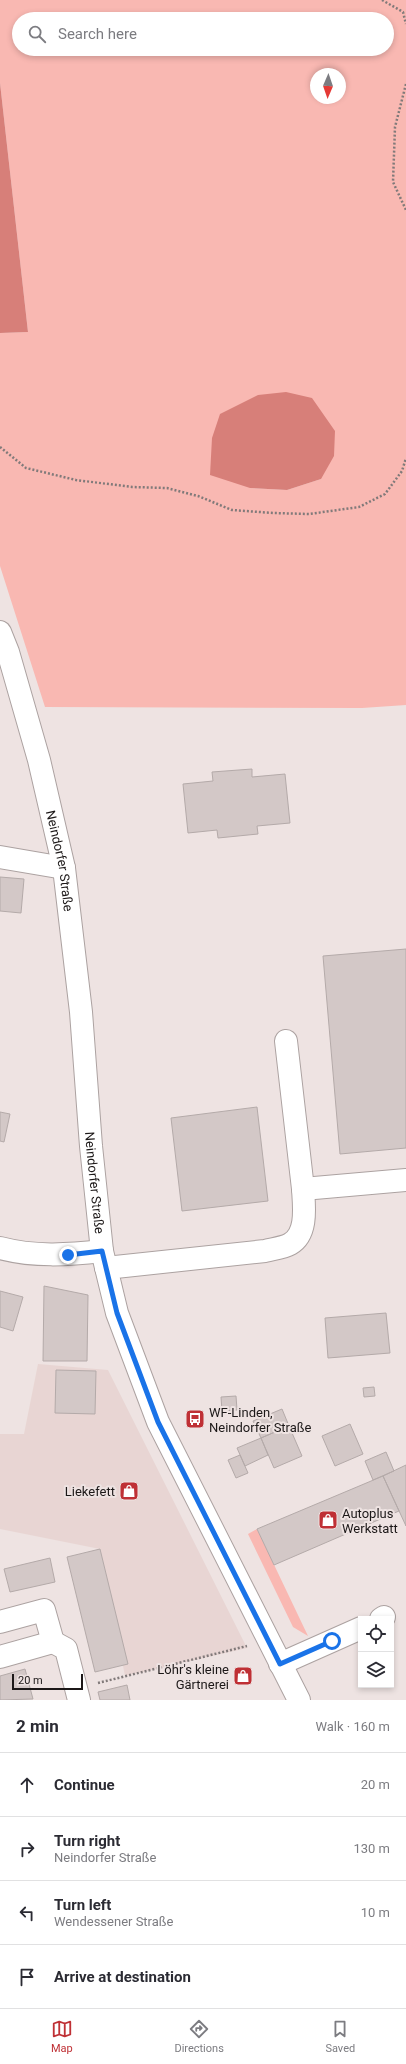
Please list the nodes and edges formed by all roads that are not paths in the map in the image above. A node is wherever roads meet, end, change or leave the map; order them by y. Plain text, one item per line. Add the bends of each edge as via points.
1 (0, 632) edge
2 (0, 857) edge
3 (64, 868) junction
4 (286, 1041) dead end
5 (406, 1180) edge
6 (303, 1189) junction
7 (0, 1248) edge
8 (104, 1260) junction
9 (0, 1622) edge
10 (358, 1629) edge
11 (52, 1642) junction
12 (0, 1657) edge
13 (280, 1664) junction
14 (78, 1694) edge
15 (299, 1700) edge

1 - 3 street, Neindorfer Straße via 39,760
2 - 3 street
3 - 8 street, Neindorfer Straße via 81,1012 91,1146
4 - 6 street
5 - 6 street
6 - 8 street via 304,1212 301,1233 290,1244 265,1251
7 - 8 street via 34,1254
8 - 13 street, Neindorfer Straße via 117,1313 158,1422
9 - 11 street via 44,1610
10 - 13 street
11 - 12 street
11 - 14 street via 66,1649
13 - 15 street, Neindorfer Straße

